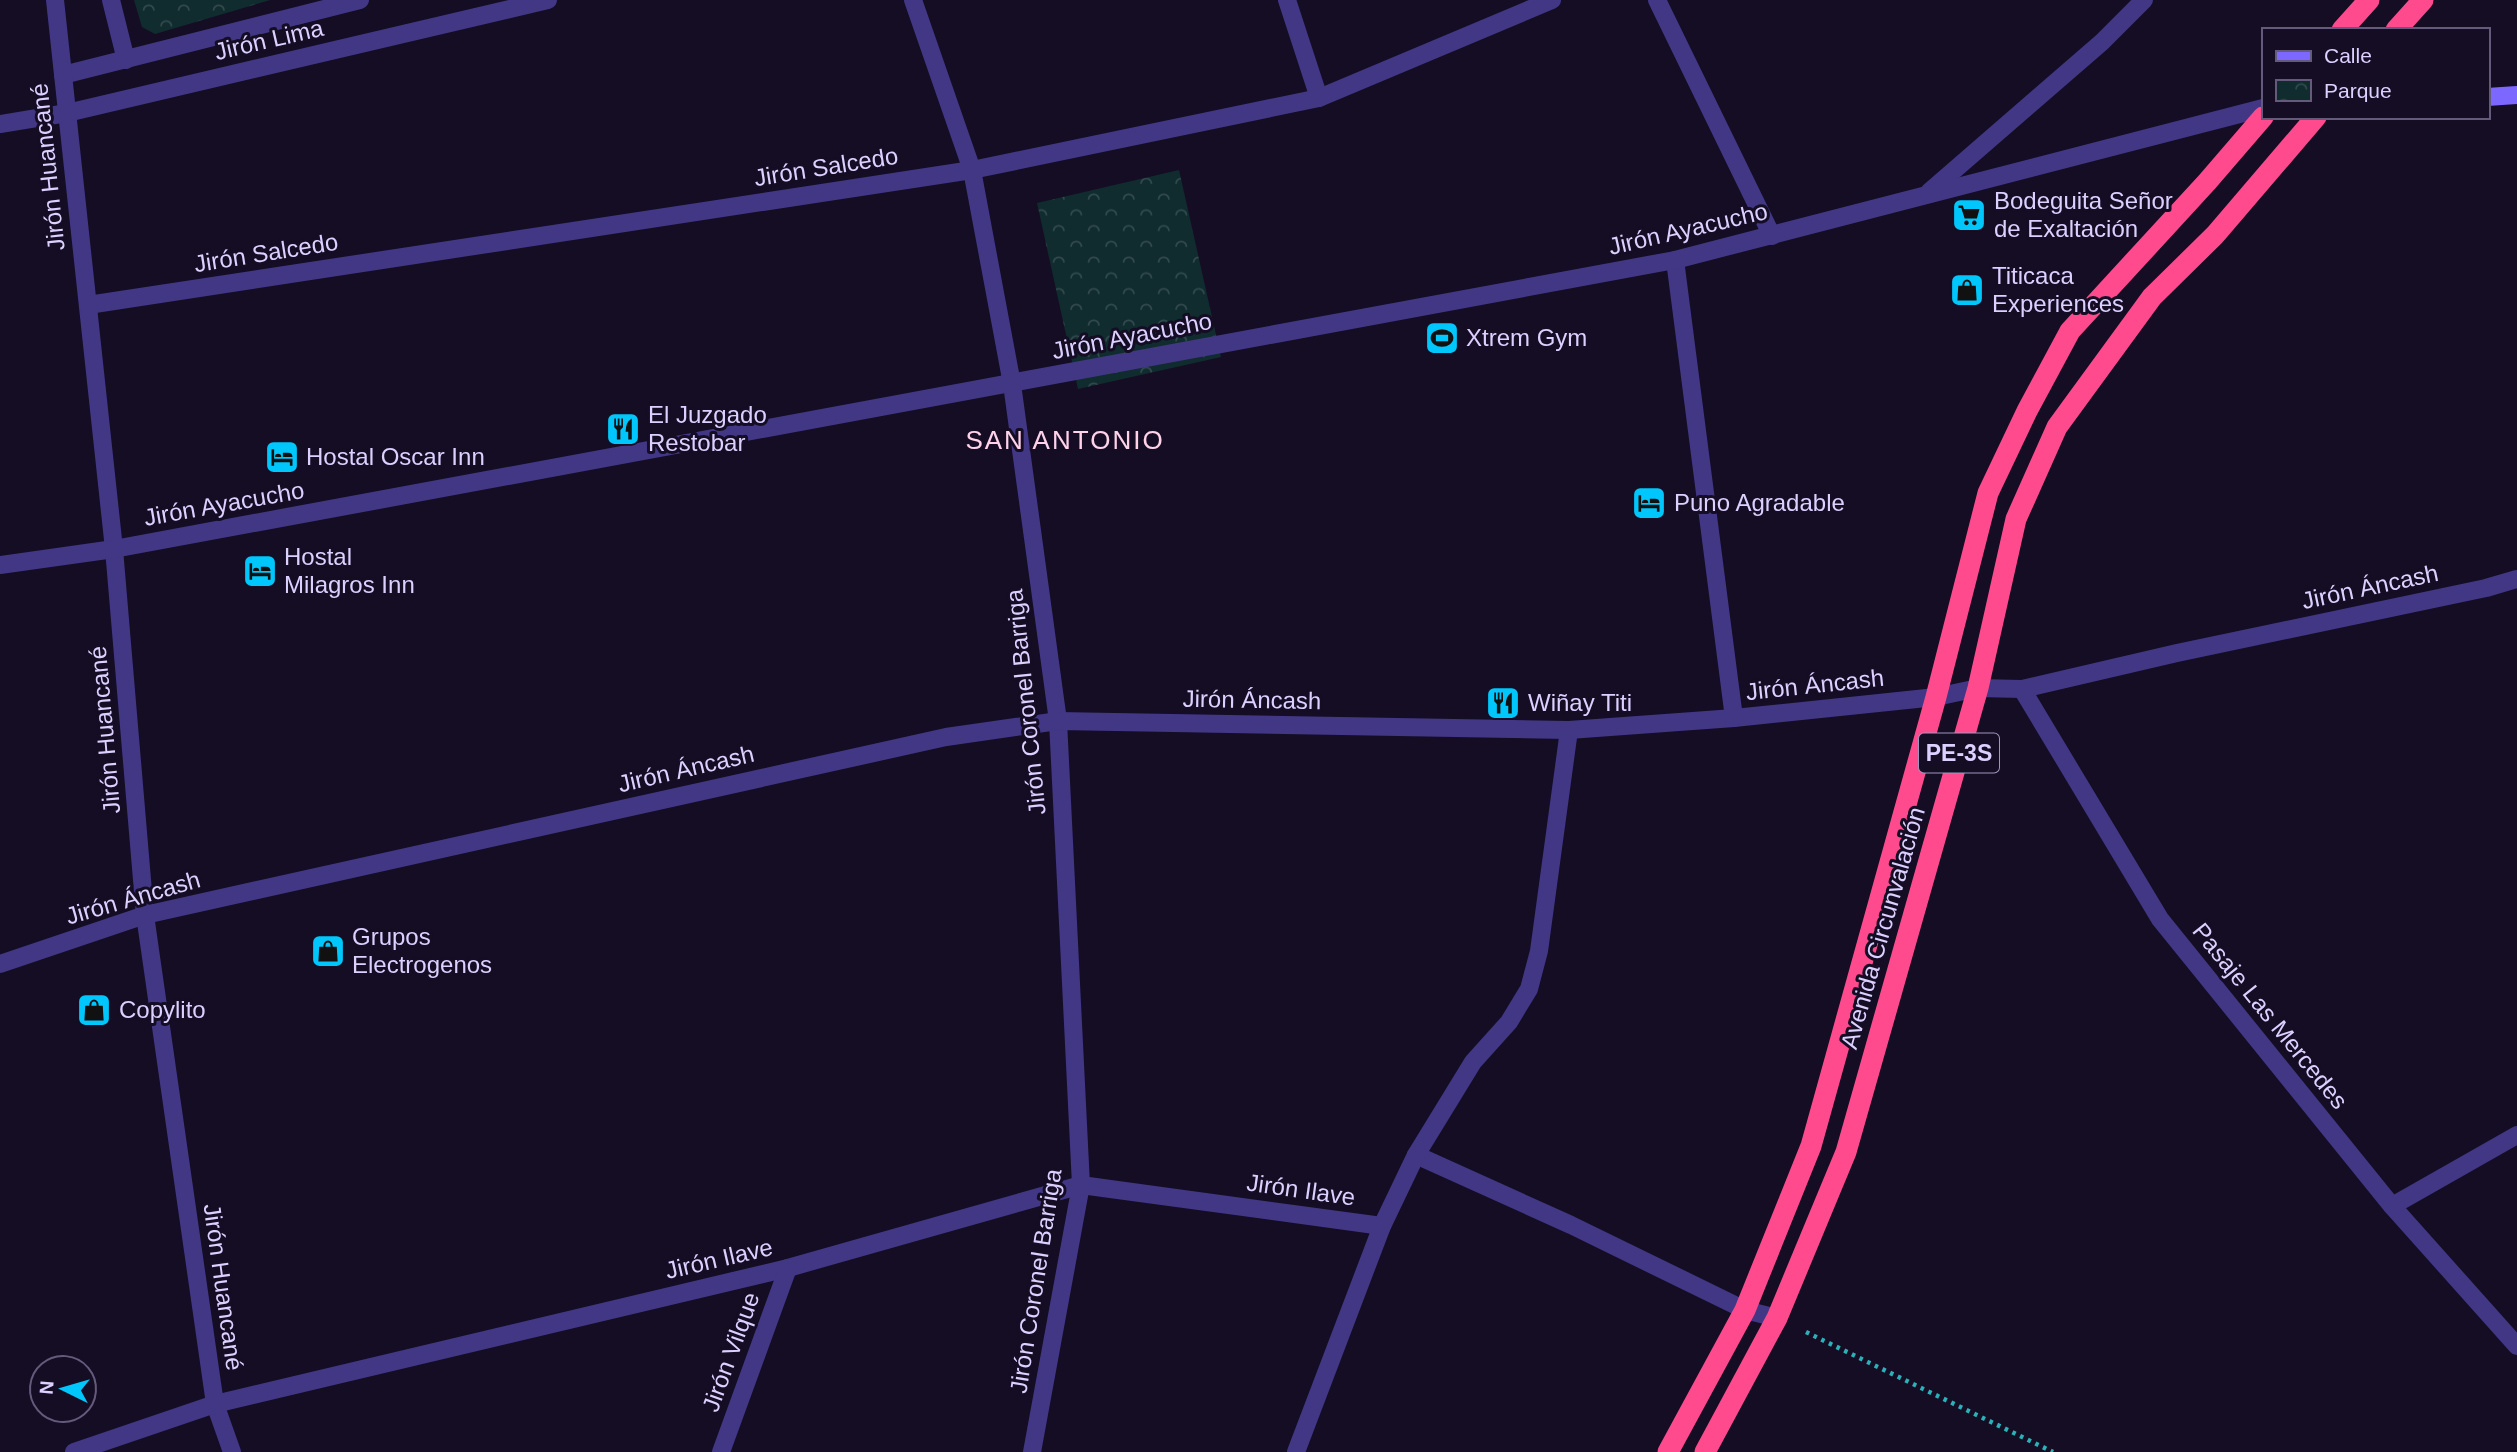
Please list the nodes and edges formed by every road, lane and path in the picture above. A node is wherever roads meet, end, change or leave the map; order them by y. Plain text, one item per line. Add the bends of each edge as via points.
1 (55, 0) edge
2 (111, 0) edge
3 (360, 0) edge
4 (548, 0) edge
5 (913, 0) edge
6 (1287, 0) edge
7 (1552, 0) edge
8 (1657, 0) edge
9 (2144, 0) edge
10 (2370, 0) edge
11 (2423, 0) edge
12 (2344, 28) edge
13 (2398, 28) edge
14 (126, 60) junction
15 (63, 75) junction
16 (2517, 95) edge
17 (2489, 97) edge
18 (1319, 98) junction
19 (2262, 108) edge
20 (67, 113) junction
21 (2262, 118) edge
22 (2314, 119) edge
23 (0, 124) edge
24 (972, 170) junction
25 (1926, 194) junction
26 (1772, 236) junction
27 (1675, 260) junction
28 (88, 305) junction
29 (1012, 384) junction
30 (114, 549) junction
31 (0, 565) edge
32 (2517, 579) edge
33 (1978, 688) junction
34 (2022, 689) junction
35 (1936, 697) junction
36 (1734, 718) junction
37 (1058, 721) junction
38 (1569, 730) junction
39 (145, 915) junction
40 (0, 964) edge
41 (2517, 1135) edge
42 (1416, 1155) junction
43 (1081, 1185) junction
44 (2392, 1206) junction
45 (1382, 1226) junction
46 (788, 1268) junction
47 (1745, 1310) junction
48 (1777, 1318) junction
49 (2517, 1346) edge
50 (215, 1404) junction
51 (74, 1452) edge
52 (232, 1452) edge
53 (721, 1452) edge
54 (1032, 1452) edge
55 (1296, 1452) edge
56 (1668, 1452) edge
57 (1705, 1452) edge
58 (2053, 1452) edge

1 - 15 street, Jirón Huancané
2 - 14 street
3 - 14 street
4 - 20 street, Jirón Lima
5 - 24 street, Jirón Coronel Barriga
6 - 18 street
7 - 18 street, Jirón Salcedo
8 - 26 street
9 - 25 street
10 - 12 highway
11 - 13 highway
14 - 15 street
15 - 20 street, Jirón Huancané
16 - 17 street
18 - 24 street, Jirón Salcedo
19 - 25 street, Jirón Ayacucho
20 - 23 street, Jirón Lima
20 - 28 street, Jirón Huancané
21 - 35 highway, Avenida Circunvalación / PE-3S via 2070,331 1987,493
22 - 33 highway, Avenida Circunvalación / PE-3S via 2215,235 2152,298 2057,427 2016,519
24 - 28 street, Jirón Salcedo
24 - 29 street, Jirón Coronel Barriga
25 - 26 street, Jirón Ayacucho
26 - 27 street, Jirón Ayacucho
27 - 29 street, Jirón Ayacucho
27 - 36 street
28 - 30 street, Jirón Huancané
29 - 30 street, Jirón Ayacucho
29 - 37 street, Jirón Coronel Barriga
30 - 31 street, Jirón Ayacucho
30 - 39 street, Jirón Huancané
32 - 34 street, Jirón Áncash
33 - 34 street, Jirón Áncash
33 - 35 street, Jirón Áncash
33 - 48 highway, Avenida Circunvalación / PE-3S via 1846,1152
34 - 44 street, Pasaje Las Mercedes via 2160,919
35 - 36 street, Jirón Áncash
35 - 47 highway, Avenida Circunvalación / PE-3S via 1811,1146
36 - 38 street, Jirón Áncash
37 - 38 street, Jirón Áncash
37 - 39 street, Jirón Áncash via 946,737
37 - 43 street, Jirón Coronel Barriga
38 - 42 street via 1539,951 1529,989 1509,1022 1473,1062
39 - 40 street, Jirón Áncash
39 - 50 street, Jirón Huancané
41 - 44 street
42 - 45 street
42 - 47 street
43 - 45 street, Jirón Ilave
43 - 46 street, Jirón Ilave
43 - 54 street, Jirón Coronel Barriga
44 - 49 street, Pasaje Las Mercedes
45 - 55 street
46 - 50 street, Jirón Ilave
46 - 53 street, Jirón Vilque
47 - 48 street
47 - 56 highway, Avenida Circunvalación / PE-3S
48 - 57 highway, Avenida Circunvalación / PE-3S
48 - 58 path
50 - 51 street, Jirón Ilave
50 - 52 street, Jirón Huancané

